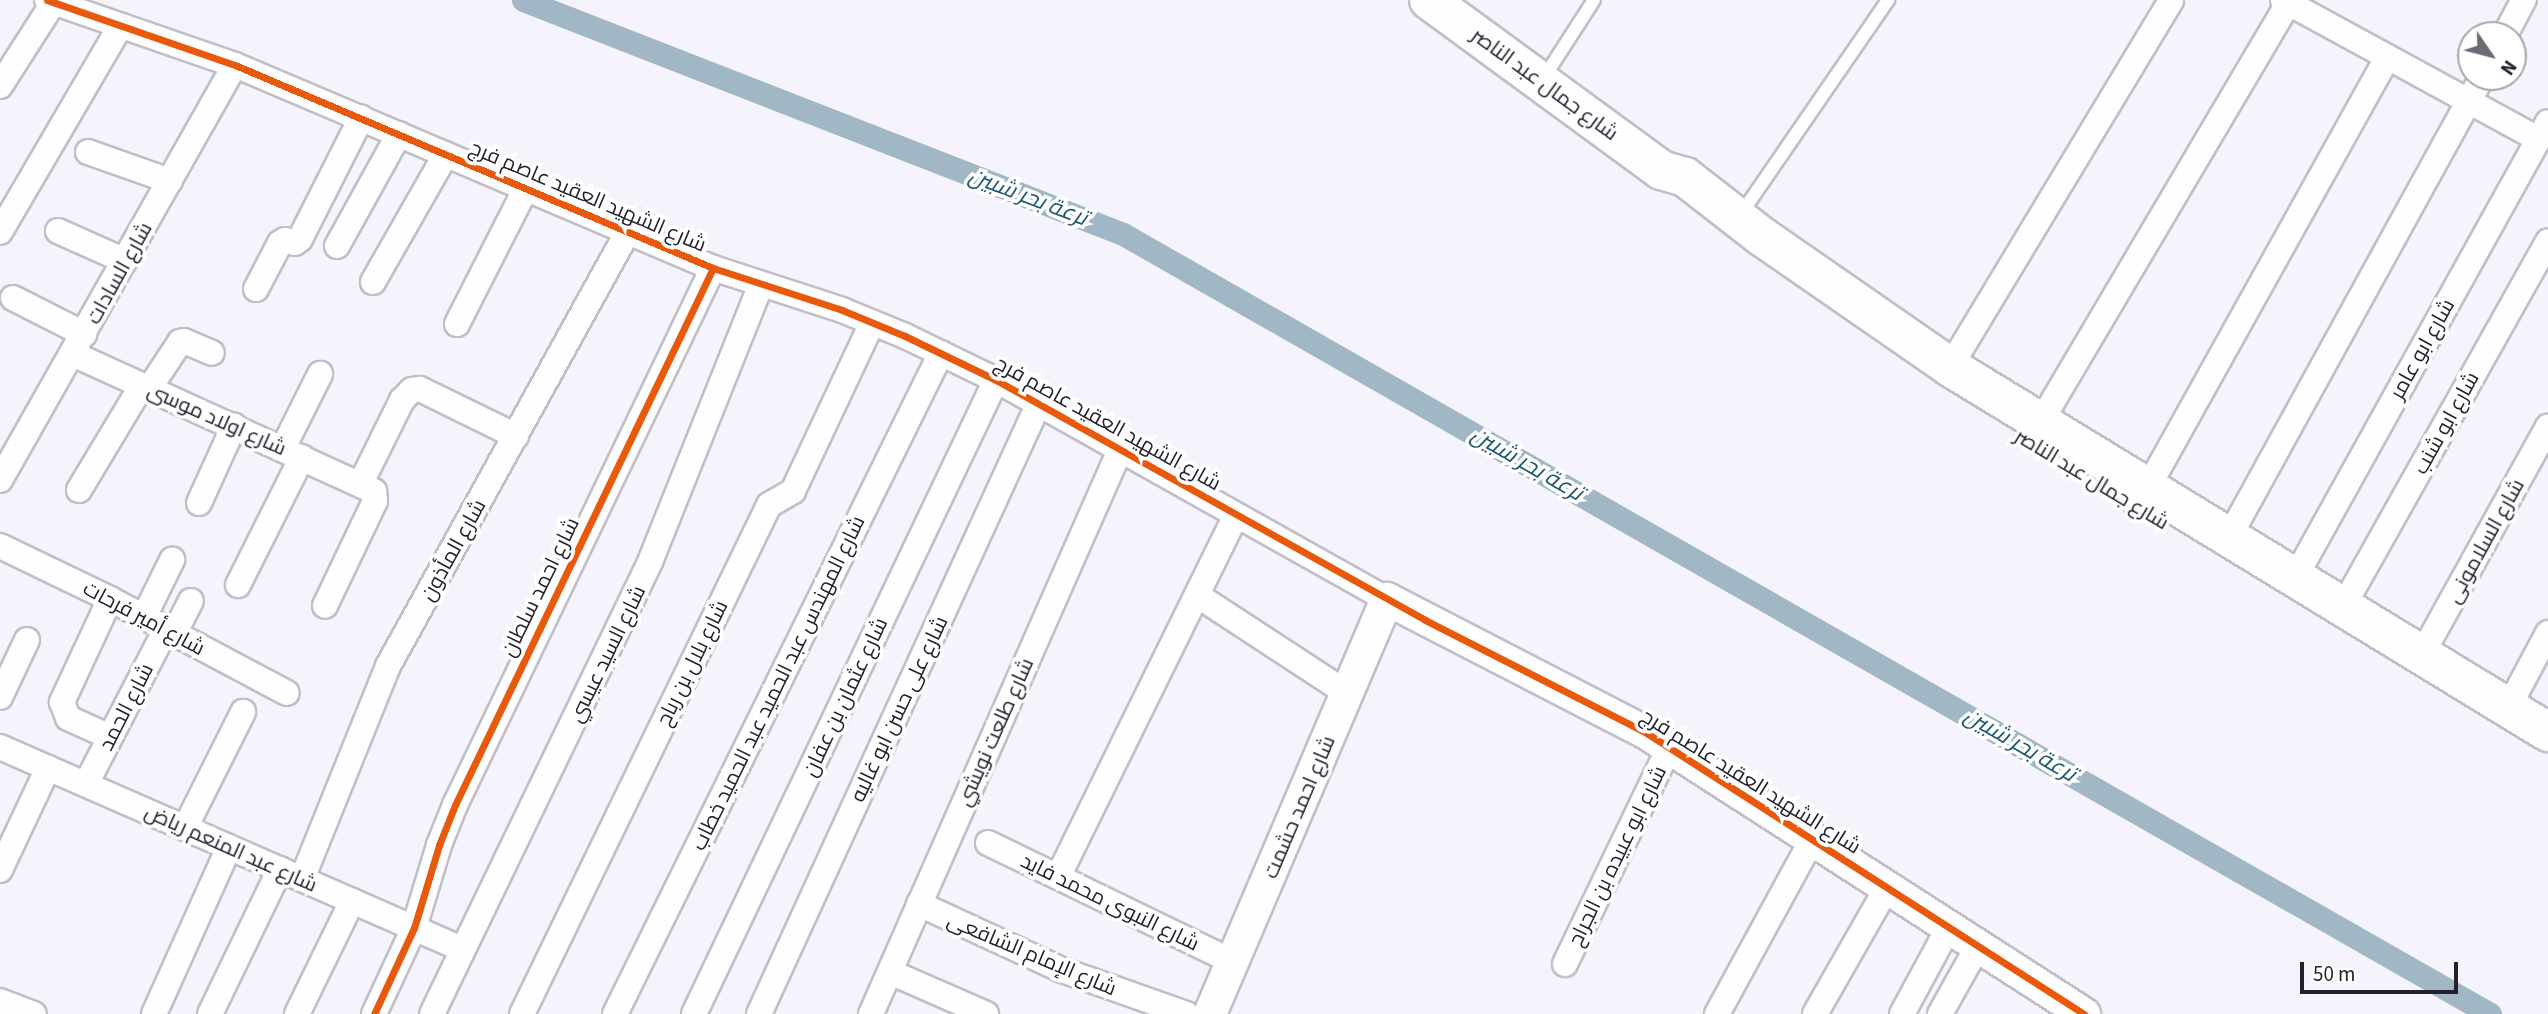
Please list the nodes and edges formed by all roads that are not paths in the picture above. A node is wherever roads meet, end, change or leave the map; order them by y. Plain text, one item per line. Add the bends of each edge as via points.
1 (1429, 0) edge
2 (1594, 0) edge
3 (1888, 0) edge
4 (2171, 0) edge
5 (2524, 0) edge
6 (50, 1) edge
7 (2285, 1) edge
8 (2513, 21) edge
9 (120, 27) junction
10 (2387, 58) junction
11 (235, 65) junction
12 (1542, 81) junction
13 (0, 86) edge
14 (2474, 91) edge
15 (2468, 102) junction
16 (361, 118) junction
17 (2543, 130) edge
18 (398, 134) junction
19 (88, 152) dead end
20 (446, 154) junction
21 (1661, 170) junction
22 (170, 181) junction
23 (526, 188) junction
24 (1739, 218) junction
25 (58, 231) dead end
26 (0, 232) edge
27 (628, 232) junction
28 (2548, 241) edge
29 (337, 246) dead end
30 (125, 261) junction
31 (713, 268) junction
32 (373, 282) dead end
33 (761, 284) junction
34 (256, 289) dead end
35 (13, 298) dead end
36 (872, 323) junction
37 (457, 324) dead end
38 (79, 344) junction
39 (212, 353) dead end
40 (942, 353) junction
41 (1950, 367) junction
42 (320, 374) dead end
43 (996, 380) junction
44 (146, 387) junction
45 (1039, 403) junction
46 (2040, 423) junction
47 (234, 426) junction
48 (2548, 428) edge
49 (516, 436) junction
50 (1120, 450) junction
51 (293, 453) junction
52 (0, 480) edge
53 (361, 483) junction
54 (79, 491) dead end
55 (2143, 498) junction
56 (199, 503) dead end
57 (1236, 515) junction
58 (2229, 537) junction
59 (0, 546) edge
60 (172, 561) dead end
61 (2296, 576) junction
62 (238, 586) dead end
63 (1197, 595) junction
64 (110, 599) junction
65 (1387, 599) junction
66 (191, 601) dead end
67 (2344, 605) junction
68 (325, 606) dead end
69 (144, 617) junction
70 (170, 631) junction
71 (2548, 633) edge
72 (27, 639) dead end
73 (2422, 654) junction
74 (1347, 693) junction
75 (287, 694) dead end
76 (0, 697) edge
77 (2508, 708) junction
78 (243, 712) dead end
79 (2548, 732) edge
80 (110, 737) junction
81 (0, 747) edge
82 (1669, 748) junction
83 (2548, 755) edge
84 (48, 768) junction
85 (86, 784) junction
86 (185, 828) junction
87 (1812, 840) junction
88 (988, 843) dead end
89 (229, 847) junction
90 (0, 870) edge
91 (291, 874) junction
92 (1058, 877) junction
93 (1887, 888) junction
94 (352, 901) junction
95 (919, 904) junction
96 (1949, 927) junction
97 (414, 928) junction
98 (1978, 946) junction
99 (462, 949) junction
100 (1233, 962) junction
101 (1565, 964) dead end
102 (890, 972) junction
103 (0, 1001) edge
104 (1152, 1002) junction
105 (2064, 1009) edge
106 (34, 1014) edge
107 (153, 1014) edge
108 (210, 1014) edge
109 (297, 1014) edge
110 (374, 1014) edge
111 (432, 1014) edge
112 (522, 1014) edge
113 (615, 1014) edge
114 (694, 1014) edge
115 (760, 1014) edge
116 (871, 1014) edge
117 (986, 1014) edge
118 (1125, 1014) edge
119 (1186, 1014) edge
120 (1210, 1014) edge
121 (1717, 1014) edge
122 (1815, 1014) edge
123 (1902, 1014) edge
124 (1940, 1014) edge

1 - 12 main road, شارع جمال عبد الناصر
2 - 12 lane
3 - 24 lane
4 - 41 street
5 - 8 street
6 - 9 street, شارع الشهيد العقيد عاصم فرج
6 - 13 street
7 - 10 street
7 - 46 street
9 - 11 street, شارع الشهيد العقيد عاصم فرج
9 - 26 street
10 - 15 street
10 - 55 street
11 - 16 street, شارع الشهيد العقيد عاصم فرج
11 - 22 street, شارع السادات
12 - 21 main road, شارع جمال عبد الناصر
14 - 15 street
15 - 17 street
15 - 58 street
16 - 18 street, شارع الشهيد العقيد عاصم فرج
16 - 34 street via 300,239 280,243
17 - 61 street, شارع ابو عامر
18 - 20 street, شارع الشهيد العقيد عاصم فرج
18 - 29 street
19 - 22 street
20 - 23 street, شارع الشهيد العقيد عاصم فرج
20 - 32 street
21 - 24 main road, شارع جمال عبد الناصر via 1685,177
21 - 55 main road, شارع جمال عبد الناصر via 1679,196 1834,313 2034,446
22 - 30 street, شارع السادات
23 - 27 street, شارع الشهيد العقيد عاصم فرج
23 - 37 street
24 - 41 main road, شارع جمال عبد الناصر
25 - 30 street
27 - 31 street, شارع الشهيد العقيد عاصم فرج
27 - 49 street, شارع المأذون
28 - 67 street, شارع ابو شنب
30 - 38 street, شارع السادات
31 - 33 street, شارع الشهيد العقيد عاصم فرج
31 - 97 street, شارع احمد سلطان via 455,805
33 - 36 street, شارع الشهيد العقيد عاصم فرج
33 - 99 street, شارع السيد عيسي via 650,562
35 - 38 street, شارع اولاد موسى
36 - 40 street, شارع الشهيد العقيد عاصم فرج
36 - 112 street, شارع بلال بن رباح via 793,491 769,505
38 - 44 street, شارع اولاد موسى
38 - 52 street, شارع السادات
39 - 44 street via 180,342
40 - 43 street, شارع الشهيد العقيد عاصم فرج
40 - 113 street, شارع المهندس عبد الحميد عبد الحميد خطاب
41 - 46 main road, شارع جمال عبد الناصر
42 - 51 street
43 - 45 street, شارع الشهيد العقيد عاصم فرج
43 - 114 street, شارع عثمان بن عفان
44 - 47 street, شارع اولاد موسى
44 - 54 street
45 - 50 street, شارع الشهيد العقيد عاصم فرج
45 - 115 street, شارع على حسن ابو غاليه
46 - 55 main road, شارع جمال عبد الناصر
47 - 51 street, شارع اولاد موسى
47 - 56 street
48 - 73 street, شارع السلامونى
49 - 53 street via 416,389 402,400
49 - 91 street, شارع المأذون via 388,666
50 - 57 street, شارع الشهيد العقيد عاصم فرج
50 - 95 street, شارع طلعت نويشي
51 - 53 street, شارع اولاد موسى
51 - 62 street
53 - 68 street via 376,497
55 - 58 main road, شارع جمال عبد الناصر
55 - 83 main road, شارع جمال عبد الناصر
57 - 63 street
57 - 65 street, شارع الشهيد العقيد عاصم فرج
58 - 61 main road, شارع جمال عبد الناصر
59 - 64 street, شارع أمير فرحات
60 - 69 street
61 - 67 main road, شارع جمال عبد الناصر
63 - 74 street
63 - 92 street
64 - 69 street, شارع أمير فرحات
64 - 80 street via 62,702 68,718
65 - 74 street, شارع احمد حشمت
65 - 82 street, شارع الشهيد العقيد عاصم فرج
66 - 70 street, شارع الحمد
67 - 73 main road, شارع جمال عبد الناصر
69 - 70 street, شارع أمير فرحات
70 - 75 street, شارع أمير فرحات
70 - 80 street, شارع الحمد
71 - 77 street
72 - 76 street
73 - 77 main road, شارع جمال عبد الناصر
74 - 100 street, شارع احمد حشمت
77 - 79 main road, شارع جمال عبد الناصر
78 - 86 street
80 - 85 street, شارع الحمد
81 - 84 street, شارع عبد المنعم رياض
82 - 87 street, شارع الشهيد العقيد عاصم فرج
82 - 101 street, شارع ابو عبيده بن الجراح
84 - 85 street, شارع عبد المنعم رياض
84 - 90 street
85 - 86 street, شارع عبد المنعم رياض
86 - 89 street, شارع عبد المنعم رياض
87 - 93 street, شارع الشهيد العقيد عاصم فرج
87 - 121 street
88 - 92 street, شارع النبوى محمد فايد
89 - 91 street, شارع عبد المنعم رياض
89 - 107 street
91 - 94 street, شارع عبد المنعم رياض
91 - 108 street, شارع المأذون
92 - 100 street, شارع النبوى محمد فايد
93 - 96 street, شارع الشهيد العقيد عاصم فرج
93 - 122 street
94 - 97 street, شارع عبد المنعم رياض
94 - 109 street
95 - 102 street, شارع طلعت نويشي
95 - 104 street, شارع الإمام الشافعى via 1052,966
96 - 98 street, شارع الشهيد العقيد عاصم فرج
96 - 123 street
97 - 99 street, شارع عبد المنعم رياض
97 - 110 street, شارع احمد سلطان
98 - 105 street, شارع الشهيد العقيد عاصم فرج
98 - 124 street
99 - 111 street, شارع السيد عيسي
100 - 120 street, شارع احمد حشمت
102 - 116 street, شارع طلعت نويشي
102 - 117 street
103 - 106 street
104 - 118 street
104 - 119 street, شارع الإمام الشافعى

